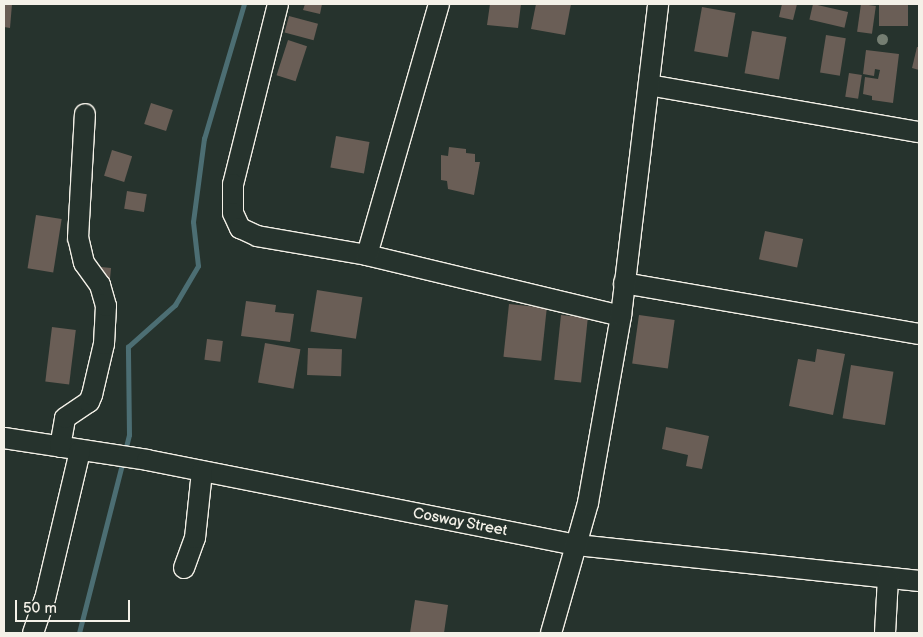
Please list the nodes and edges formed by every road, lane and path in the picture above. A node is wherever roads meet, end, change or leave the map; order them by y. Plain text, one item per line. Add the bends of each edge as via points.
1 (278, 4) edge
2 (439, 4) edge
3 (658, 4) edge
4 (649, 85) junction
5 (84, 114) dead end
6 (919, 132) edge
7 (367, 255) junction
8 (624, 283) junction
9 (621, 316) junction
10 (919, 334) edge
11 (4, 438) edge
12 (60, 448) junction
13 (84, 452) junction
14 (202, 471) junction
15 (577, 545) junction
16 (184, 568) dead end
17 (888, 578) junction
18 (919, 581) edge
19 (34, 633) edge
20 (551, 633) edge
21 (885, 633) edge

1 - 7 street via 233,184 233,213 240,228 257,236
2 - 7 street
3 - 4 street
4 - 6 street
4 - 8 street
5 - 12 street via 78,238 84,263 100,286 106,306 104,344 92,395 89,402 66,418
7 - 9 street
8 - 9 street
8 - 10 street
9 - 15 street via 588,503
11 - 12 street, Cosway Street
12 - 13 street, Cosway Street
13 - 14 street, Cosway Street
13 - 19 street
14 - 15 street, Cosway Street
14 - 16 street via 195,538
15 - 17 street, Cosway Street
15 - 20 street
17 - 18 street, Cosway Street
17 - 21 street

